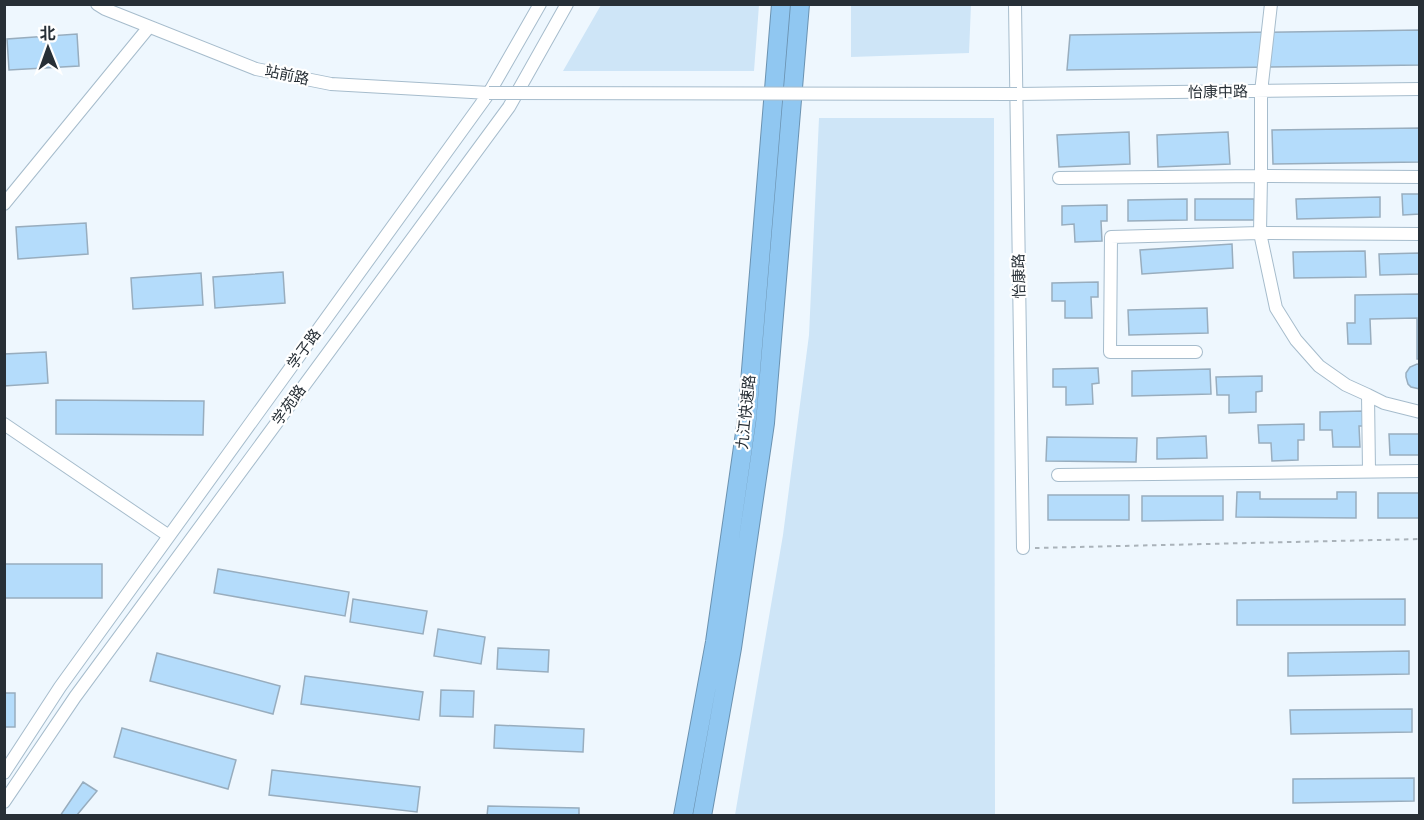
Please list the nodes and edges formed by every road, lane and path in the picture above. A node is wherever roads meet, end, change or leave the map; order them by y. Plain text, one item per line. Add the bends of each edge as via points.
1 (97, 4) edge
2 (540, 4) edge
3 (567, 4) edge
4 (782, 4) edge
5 (800, 4) edge
6 (1016, 4) edge
7 (1271, 4) edge
8 (149, 27) junction
9 (1419, 89) edge
10 (1261, 92) junction
11 (489, 93) junction
12 (1017, 94) junction
13 (1261, 176) junction
14 (1419, 177) edge
15 (1059, 178) dead end
16 (4, 204) edge
17 (1260, 233) junction
18 (1419, 234) edge
19 (1196, 352) dead end
20 (1368, 395) junction
21 (1419, 412) edge
22 (4, 424) edge
23 (1370, 471) junction
24 (1419, 471) edge
25 (1058, 475) dead end
26 (169, 536) junction
27 (1419, 539) edge
28 (1023, 548) joint
29 (4, 773) edge
30 (4, 802) edge
31 (683, 816) edge
32 (702, 816) edge

1 - 8 street, 站前路
2 - 11 street, 学子路
3 - 30 street, 学苑路 via 509,108 75,697
4 - 31 highway, 九江快速路 via 747,419 715,642
5 - 32 highway, 九江快速路 via 765,423 732,648
6 - 12 street, 怡康路
7 - 10 street
8 - 11 street, 站前路 via 255,69 331,84
8 - 16 street
9 - 10 street, 怡康中路
10 - 12 street, 怡康中路
10 - 13 street
11 - 12 street, 站前路, bridge
11 - 26 street, 学子路
12 - 28 street, 怡康路
13 - 14 street
13 - 15 street
13 - 17 street
17 - 18 street
17 - 19 street via 1111,237 1110,352
17 - 20 street via 1276,308 1296,340 1319,366
20 - 21 street
20 - 23 street
22 - 26 street
23 - 24 street
23 - 25 street
26 - 29 street, 学子路 via 60,687
27 - 28 path

